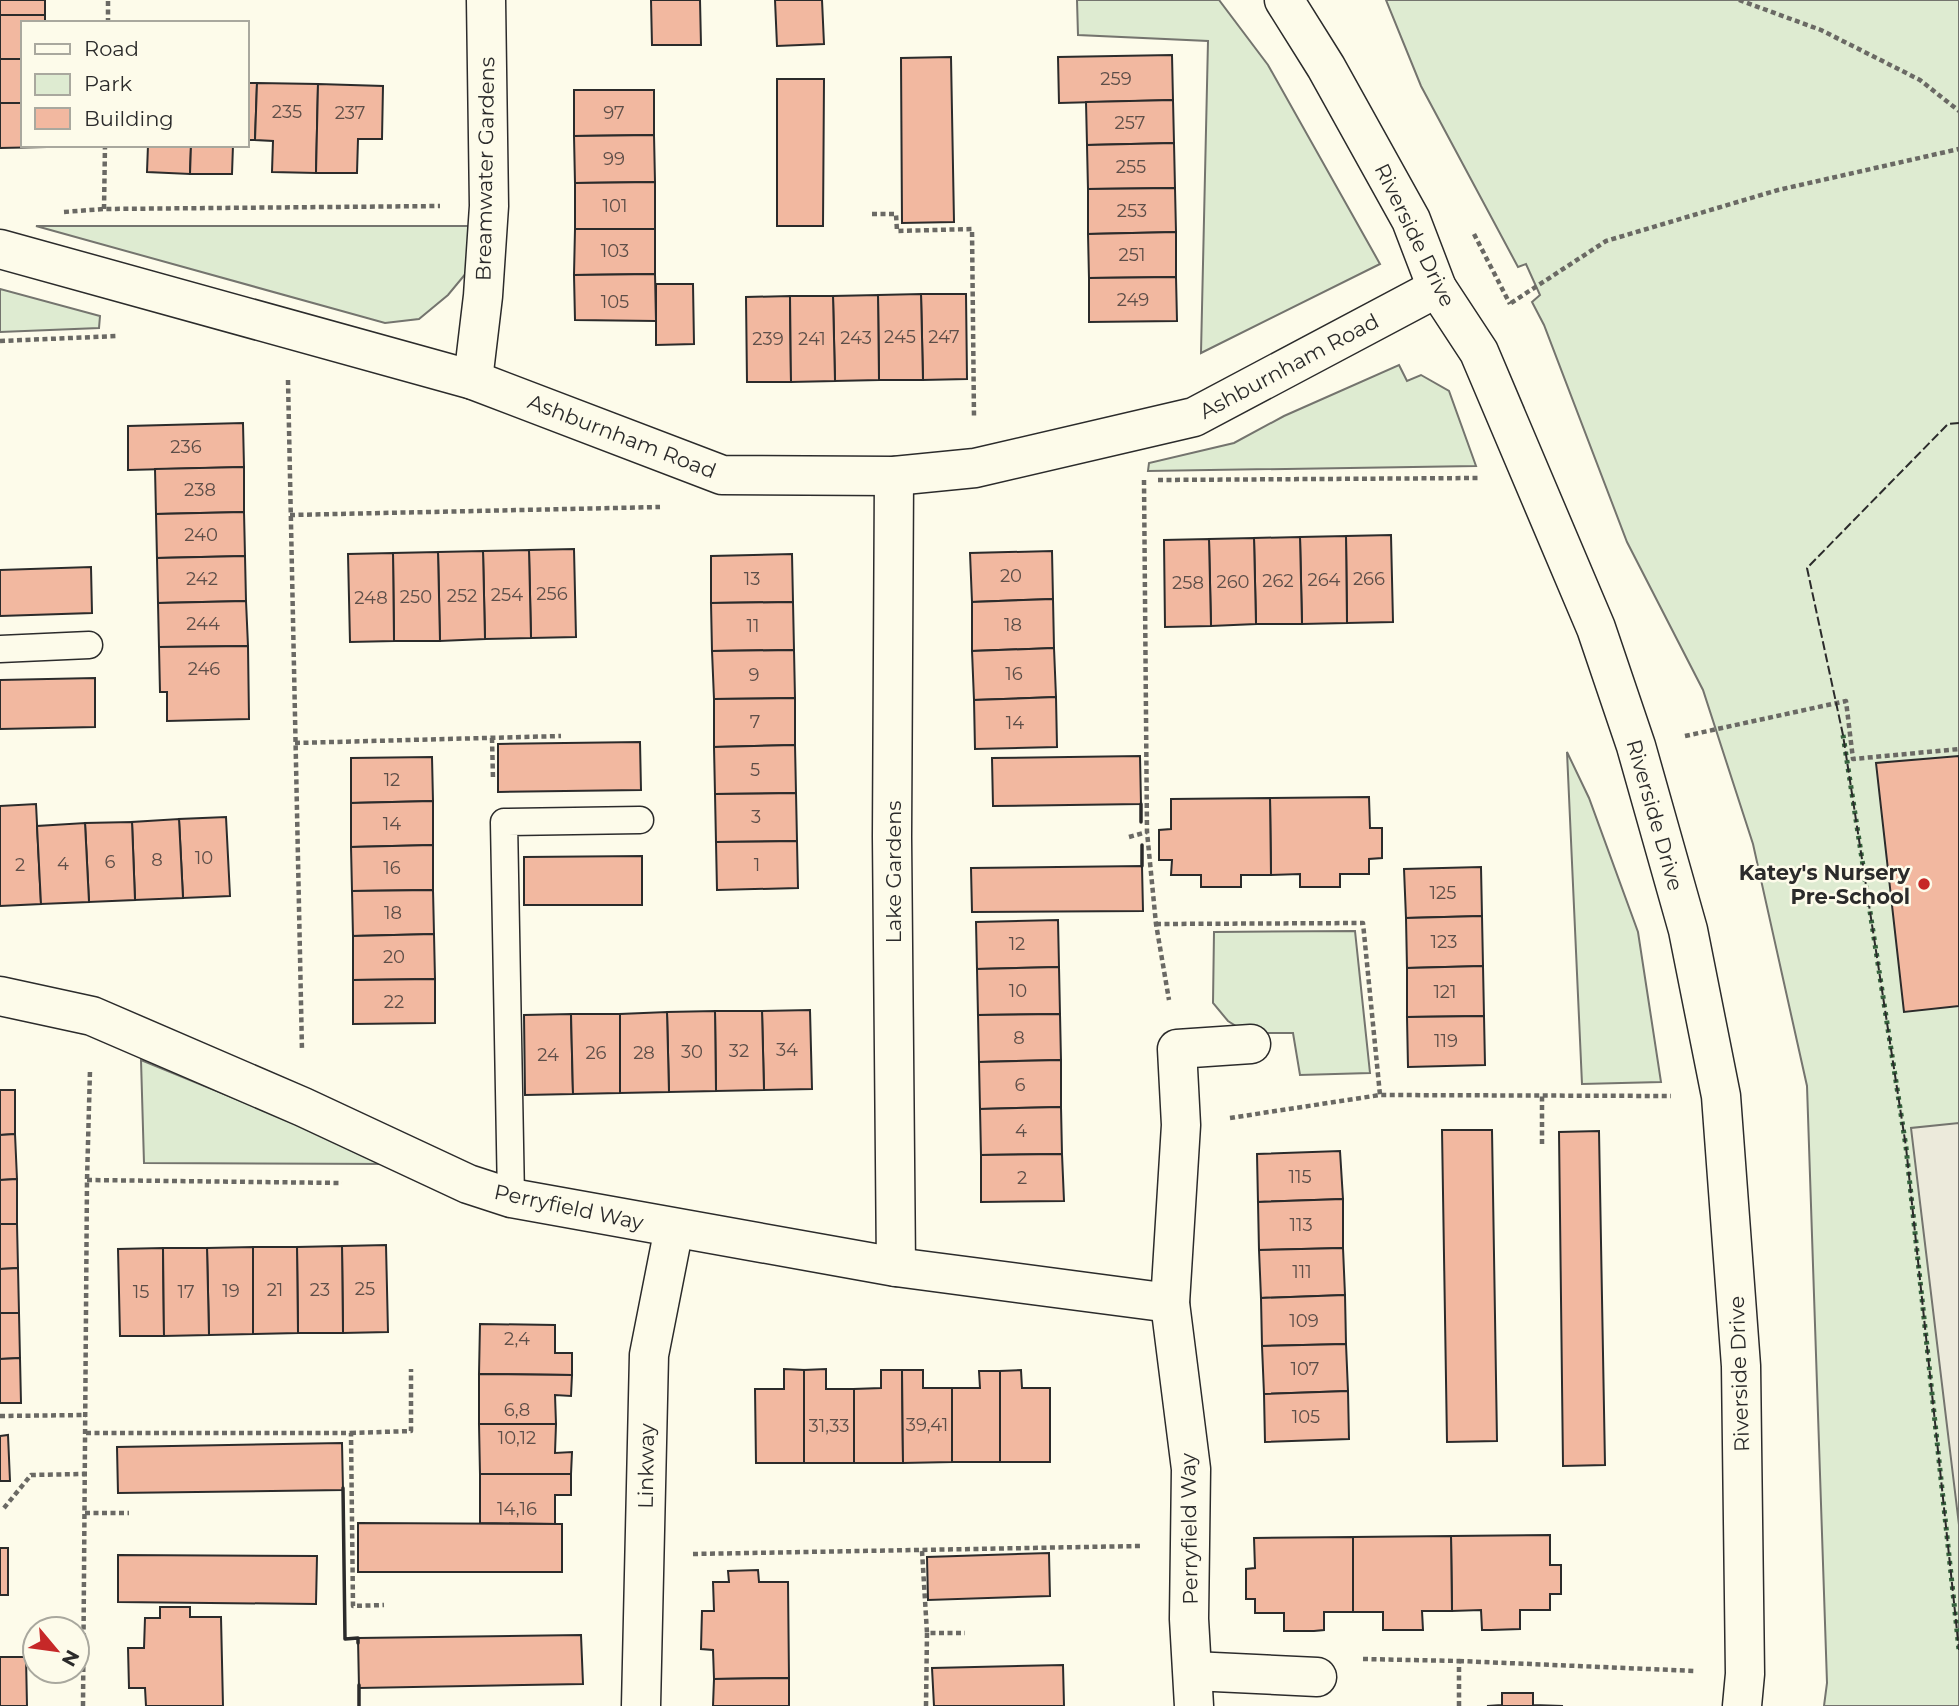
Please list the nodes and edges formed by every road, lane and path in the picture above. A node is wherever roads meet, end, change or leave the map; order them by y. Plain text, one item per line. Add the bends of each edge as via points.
1 (108, 0) edge
2 (486, 0) edge
3 (1284, 0) edge
4 (1739, 0) edge
5 (108, 21) edge
6 (1959, 111) edge
7 (105, 147) edge
8 (1959, 149) edge
9 (489, 206) junction
10 (104, 209) junction
11 (52, 212) dead end
12 (872, 214) dead end
13 (0, 249) edge
14 (1437, 288) junction
15 (1511, 303) dead end
16 (304, 331) junction
17 (128, 335) dead end
18 (0, 341) edge
19 (473, 380) junction
20 (975, 468) junction
21 (894, 476) junction
22 (1531, 478) junction
23 (1130, 480) dead end
24 (1144, 480) junction
25 (661, 507) dead end
26 (290, 515) junction
27 (89, 645) dead end
28 (0, 649) edge
29 (561, 736) dead end
30 (295, 743) junction
31 (1636, 746) junction
32 (1959, 749) edge
33 (640, 820) dead end
34 (1147, 832) junction
35 (1129, 837) dead end
36 (1156, 924) junction
37 (0, 996) edge
38 (92, 1016) junction
39 (1251, 1044) dead end
40 (1177, 1049) junction
41 (1380, 1096) junction
42 (1542, 1096) junction
43 (1721, 1096) junction
44 (303, 1107) junction
45 (1181, 1125) junction
46 (1542, 1144) dead end
47 (87, 1180) junction
48 (345, 1183) dead end
49 (511, 1198) junction
50 (674, 1228) junction
51 (896, 1267) junction
52 (1170, 1303) junction
53 (411, 1369) dead end
54 (0, 1416) edge
55 (86, 1416) junction
56 (86, 1433) junction
57 (351, 1433) junction
58 (85, 1474) junction
59 (4, 1508) dead end
60 (85, 1513) junction
61 (129, 1513) dead end
62 (1189, 1545) junction
63 (922, 1551) junction
64 (644, 1555) junction
65 (384, 1605) dead end
66 (927, 1633) junction
67 (965, 1633) dead end
68 (1459, 1661) junction
69 (1317, 1677) joint
70 (1194, 1689) edge
71 (1744, 1690) edge
72 (83, 1706) edge
73 (641, 1706) edge
74 (926, 1706) edge
75 (1459, 1706) edge

1 - 5 path
2 - 9 street, Breamwater Gardens
3 - 14 street, Riverside Drive via 1411,220
4 - 6 path via 1821,30 1920,80
7 - 10 path
8 - 15 path via 1778,190 1606,241
9 - 10 path
9 - 19 street, Breamwater Gardens
10 - 11 path
12 - 20 path via 896,214 897,231 972,229
13 - 16 street, Ashburnham Road
14 - 20 street, Ashburnham Road via 1194,416
14 - 22 street, Riverside Drive via 1479,352
16 - 19 street, Ashburnham Road
16 - 26 path via 288,377
17 - 18 path
19 - 21 street, Ashburnham Road via 722,475
20 - 21 street, Ashburnham Road
21 - 51 street, Lake Gardens
22 - 24 path
22 - 31 street, Riverside Drive via 1596,628
23 - 24 path
24 - 34 path
25 - 26 path
26 - 30 path
27 - 28 lane
29 - 30 path
30 - 44 path
31 - 32 path via 1846,701 1853,759
31 - 43 street, Riverside Drive via 1688,930
33 - 49 lane via 504,822
34 - 35 path
34 - 36 path
36 - 40 path
36 - 41 path via 1363,923
37 - 38 street, Perryfield Way
38 - 44 street, Perryfield Way
38 - 47 path
39 - 40 street
40 - 45 street, Perryfield Way
41 - 42 path
41 - 45 path
42 - 43 path
42 - 46 path
43 - 71 street, Riverside Drive via 1741,1366
44 - 49 street, Perryfield Way via 468,1184
45 - 52 street, Perryfield Way
47 - 48 path
47 - 55 path
49 - 50 street, Perryfield Way
50 - 51 street, Perryfield Way
50 - 64 street, Linkway via 649,1355
51 - 52 street, Perryfield Way
52 - 62 street, Perryfield Way via 1191,1469
53 - 57 path via 411,1431
54 - 55 path
55 - 56 path
56 - 57 path
56 - 58 path
57 - 65 path via 353,1606
58 - 59 path via 31,1475
58 - 60 path
60 - 61 path
60 - 72 path
62 - 63 path
62 - 70 street, Perryfield Way
63 - 64 path
63 - 66 path
64 - 73 street, Linkway
66 - 67 path
66 - 74 path
68 - 69 path via 1319,1658
68 - 71 path
68 - 75 path
69 - 70 street, Perryfield Way

